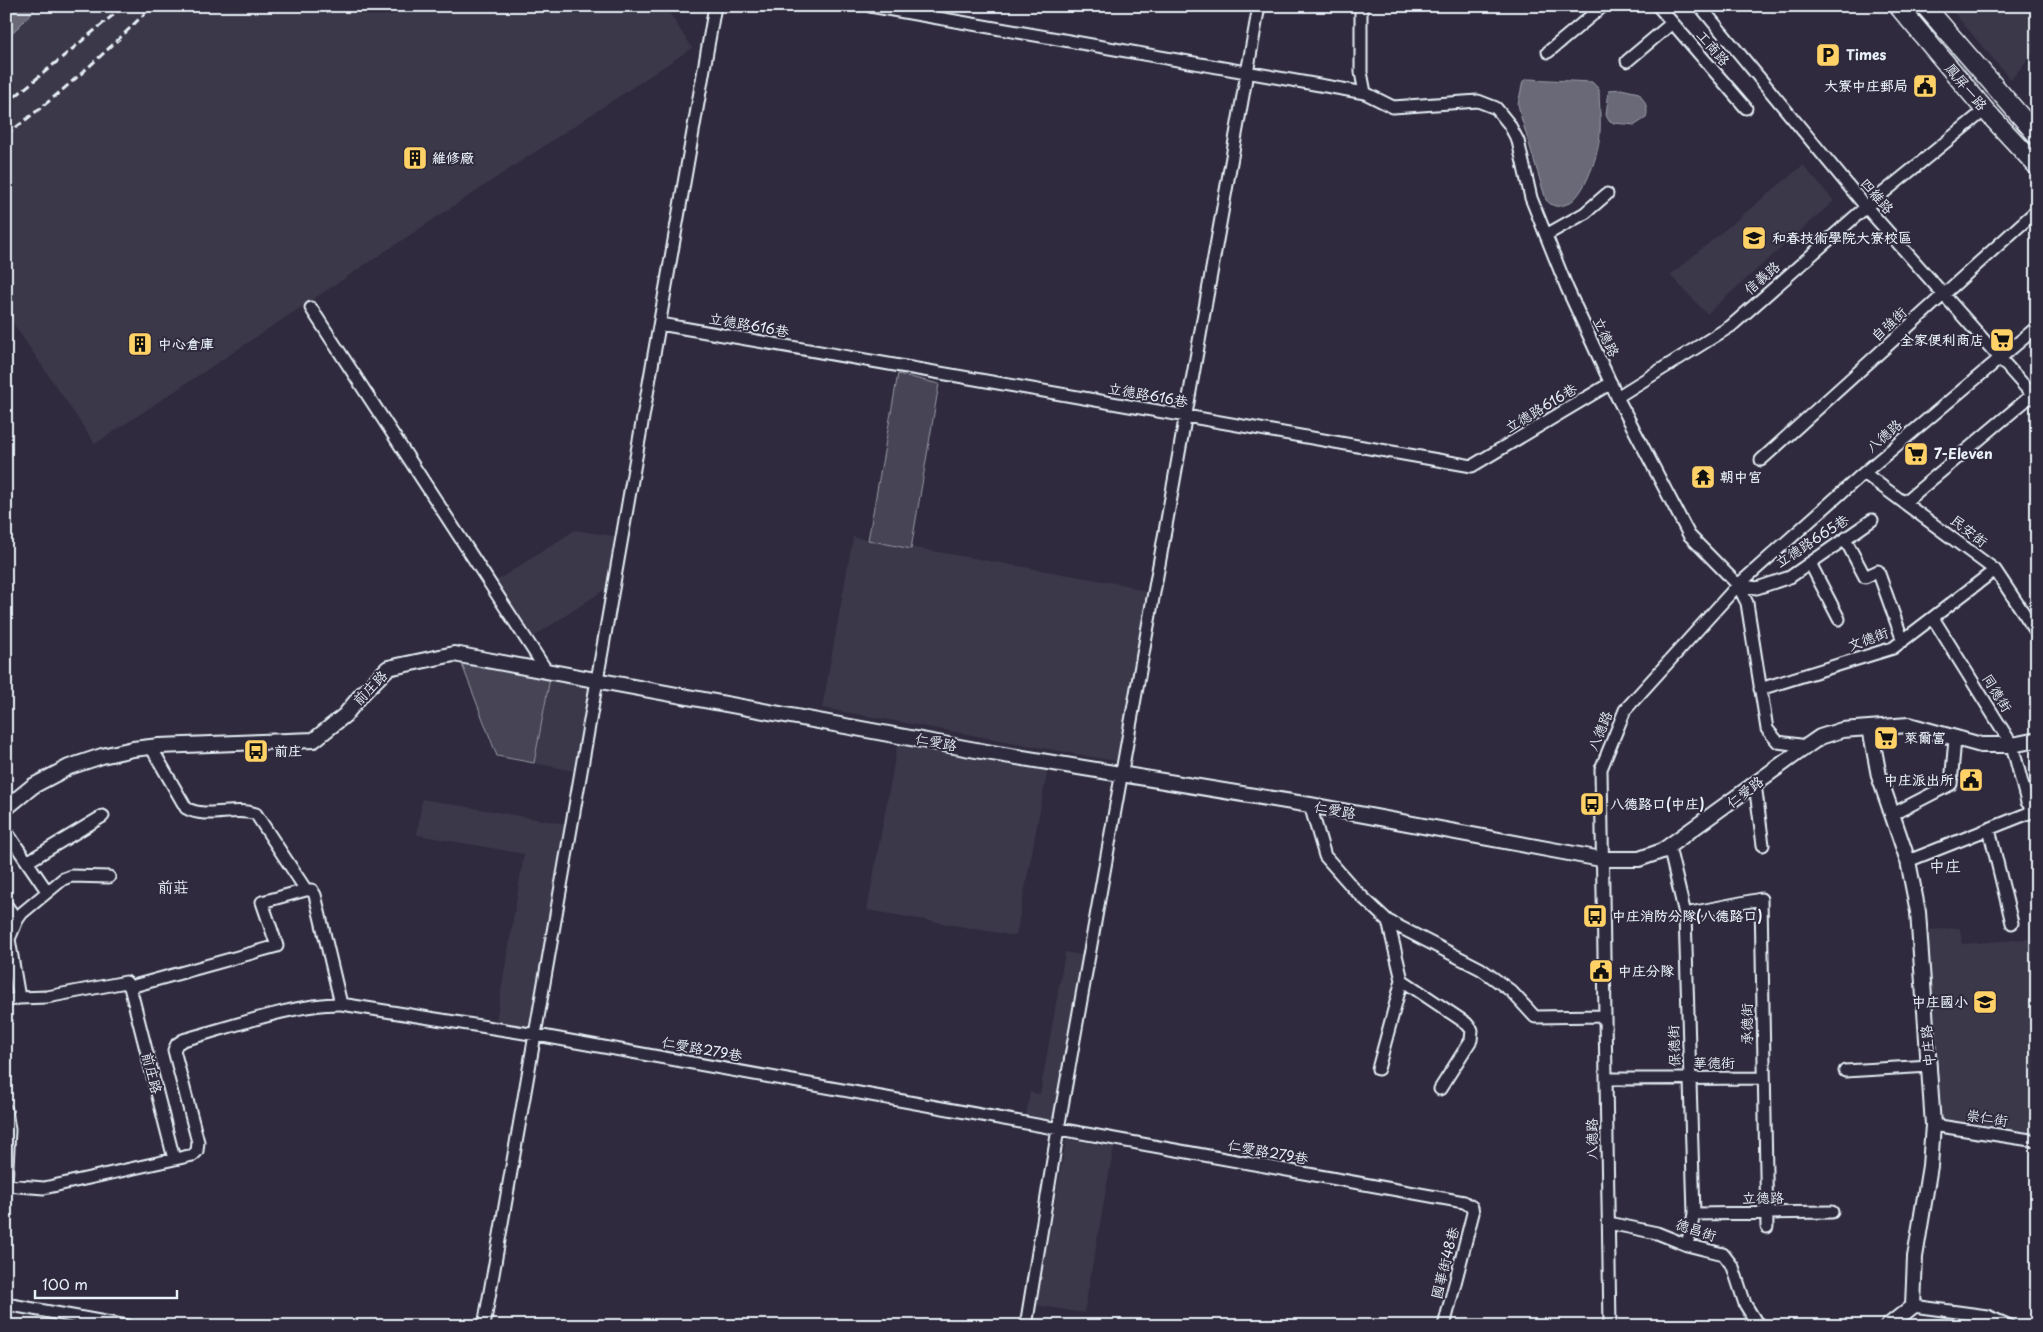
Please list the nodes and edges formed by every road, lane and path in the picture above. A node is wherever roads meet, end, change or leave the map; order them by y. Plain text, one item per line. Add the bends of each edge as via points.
1 (715, 6) edge
2 (870, 6) edge
3 (1259, 6) edge
4 (1361, 6) edge
5 (1603, 6) edge
6 (1658, 6) edge
7 (1700, 6) edge
8 (1898, 6) edge
9 (1925, 6) edge
10 (1672, 23) junction
11 (1548, 52) dead end
12 (1627, 61) dead end
13 (1247, 72) junction
14 (1365, 93) junction
15 (1746, 108) dead end
16 (1985, 110) junction
17 (2037, 135) edge
18 (2037, 166) edge
19 (1607, 194) dead end
20 (1866, 207) junction
21 (2037, 210) edge
22 (1546, 236) junction
23 (1944, 294) junction
24 (311, 308) dead end
25 (660, 324) junction
26 (2037, 327) edge
27 (1998, 357) junction
28 (1611, 383) junction
29 (1617, 397) junction
30 (2034, 398) edge
31 (1186, 417) junction
32 (1761, 460) dead end
33 (1864, 472) junction
34 (1905, 502) junction
35 (1872, 520) dead end
36 (1845, 539) junction
37 (1810, 563) junction
38 (1995, 570) junction
39 (1738, 585) junction
40 (1933, 618) junction
41 (1839, 619) dead end
42 (2037, 633) edge
43 (1903, 641) junction
44 (546, 670) junction
45 (597, 679) junction
46 (1760, 689) junction
47 (1870, 728) junction
48 (1955, 739) junction
49 (2037, 740) edge
50 (2012, 744) junction
51 (1807, 746) junction
52 (151, 747) junction
53 (1122, 773) junction
54 (1755, 784) junction
55 (1310, 805) junction
56 (6, 808) edge
57 (2035, 813) edge
58 (1893, 814) junction
59 (103, 816) dead end
60 (1989, 829) junction
61 (6, 832) edge
62 (1763, 846) dead end
63 (1669, 847) junction
64 (1601, 859) junction
65 (1908, 861) junction
66 (27, 862) junction
67 (109, 877) dead end
68 (306, 890) junction
69 (47, 891) junction
70 (6, 905) edge
71 (1685, 914) junction
72 (16, 920) junction
73 (1388, 921) junction
74 (2012, 923) dead end
75 (1402, 980) junction
76 (130, 987) junction
77 (19, 998) junction
78 (6, 1001) edge
79 (341, 1004) junction
80 (1604, 1016) junction
81 (537, 1035) junction
82 (1930, 1066) junction
83 (1378, 1069) dead end
84 (1844, 1071) dead end
85 (1689, 1078) junction
86 (1763, 1078) junction
87 (1606, 1079) junction
88 (1440, 1090) dead end
89 (6, 1110) edge
90 (1933, 1125) junction
91 (1058, 1129) junction
92 (2037, 1142) edge
93 (174, 1159) junction
94 (6, 1185) edge
95 (1472, 1206) joint
96 (1832, 1212) dead end
97 (1767, 1213) junction
98 (1694, 1214) junction
99 (1609, 1223) junction
100 (1767, 1227) dead end
101 (1687, 1245) junction
102 (6, 1304) edge
103 (1914, 1306) junction
104 (1758, 1324) edge
105 (127, 1326) edge
106 (484, 1326) edge
107 (1026, 1326) edge
108 (1444, 1326) edge
109 (1610, 1326) edge
110 (1888, 1326) edge
111 (2010, 1326) edge

1 - 25 street
2 - 13 street, 立德路
3 - 13 street
4 - 14 street via 1361,72
5 - 11 street
6 - 10 street, 工商路
7 - 20 street, 四維路
8 - 16 main road, 鳳屏一路
9 - 17 main road, 鳳屏一路
10 - 12 street
10 - 15 street, 工商路
13 - 14 street, 立德路
13 - 31 street
14 - 22 street, 立德路 via 1393,107 1458,101 1478,102 1496,108 1518,141 1531,198
16 - 18 main road, 鳳屏一路
16 - 20 street, 信義路
19 - 22 street via 1585,213
20 - 23 street, 四維路
20 - 29 street, 信義路 via 1731,326
21 - 23 street, 自強街
22 - 28 street, 立德路
23 - 27 street, 四維路
23 - 32 street, 自強街
24 - 44 street
25 - 31 street, 立德路616巷
25 - 45 street
26 - 27 street, 八德路
27 - 30 street, 四維路
27 - 33 street, 八德路
28 - 29 street, 立德路
28 - 31 street, 立德路616巷 via 1472,466
29 - 39 street, 立德路 via 1689,535
30 - 34 street
31 - 53 street
33 - 34 street, 民安街
33 - 39 street, 八德路
34 - 38 street, 民安街
35 - 36 street, 立德路665巷
36 - 37 street, 立德路665巷
36 - 43 street via 1865,577 1878,571
37 - 39 street, 立德路665巷 via 1790,577 1757,588
37 - 41 street
38 - 40 street, 文德街
38 - 42 street, 民安街
39 - 46 street, 立德路 via 1747,603
39 - 64 street, 八德路 via 1625,710 1601,769
40 - 43 street, 文德街
40 - 50 street, 同德街
43 - 46 street, 文德街 via 1893,648
44 - 45 street, 前庄路
44 - 52 street, 前庄路 via 469,655 432,658 388,668 345,715 314,740
45 - 53 street, 仁愛路 via 992,753
45 - 81 street
46 - 51 street, 立德路 via 1767,728 1778,742
47 - 48 street, 仁愛路 via 1909,725
47 - 51 street, 仁愛路 via 1830,732
47 - 58 street, 中庄路 via 1877,768
48 - 50 street, 仁愛路 via 1981,745
48 - 58 street via 1951,784
49 - 50 street, 仁愛路
50 - 57 street, 同德街 via 2027,802
51 - 54 street, 仁愛路
52 - 56 street, 前庄路 via 102,756 69,768 33,786
52 - 68 street via 186,808 195,813 247,810 256,814
53 - 55 street, 仁愛路
53 - 91 street
54 - 62 street
54 - 63 street, 仁愛路
55 - 64 street, 仁愛路
55 - 73 street via 1325,856
57 - 60 street
58 - 65 street, 中庄路
59 - 66 street
60 - 65 street
60 - 74 street
61 - 66 street
63 - 64 street, 仁愛路 via 1639,859
63 - 71 street, 保德街
64 - 80 street, 八德路
65 - 82 street, 中庄路 via 1918,912
66 - 69 street
67 - 69 street via 71,876
68 - 76 street via 262,902 276,946
68 - 79 street via 312,890 315,895
69 - 72 street
70 - 72 street
71 - 85 street, 保德街
71 - 86 street, 承德街 via 1761,899
72 - 77 street via 9,939
73 - 75 street
73 - 80 street via 1481,969 1511,992 1535,1017
75 - 83 street
75 - 88 street via 1472,1030 1471,1040
76 - 77 street via 126,982 47,998
76 - 93 street, 前庄路
77 - 78 street
79 - 81 street, 仁愛路279巷
79 - 93 street, 仁愛路279巷 via 324,1003 177,1044 174,1050 198,1142 193,1155
80 - 87 street, 八德路
81 - 91 street, 仁愛路279巷
81 - 106 street
82 - 84 street
82 - 90 street, 中庄路
85 - 86 street, 華德街
85 - 87 street, 華德街
85 - 98 street, 保德街
86 - 97 street, 承德街
87 - 99 street, 八德路
89 - 94 street
90 - 92 street, 崇仁街
90 - 103 street, 中庄路 via 1916,1258
91 - 95 street, 仁愛路279巷
91 - 107 street
93 - 94 street via 44,1188
95 - 108 street, 國華街48巷 via 1473,1213
96 - 97 street, 立德路
97 - 98 street, 立德路
97 - 100 street, 承德街
98 - 101 street, 保德街
99 - 101 street, 德昌街 via 1657,1233
99 - 109 street, 八德路
101 - 104 street, 德昌街 via 1723,1254 1733,1267 1745,1304
102 - 105 street
103 - 110 street
103 - 111 street via 1988,1316

